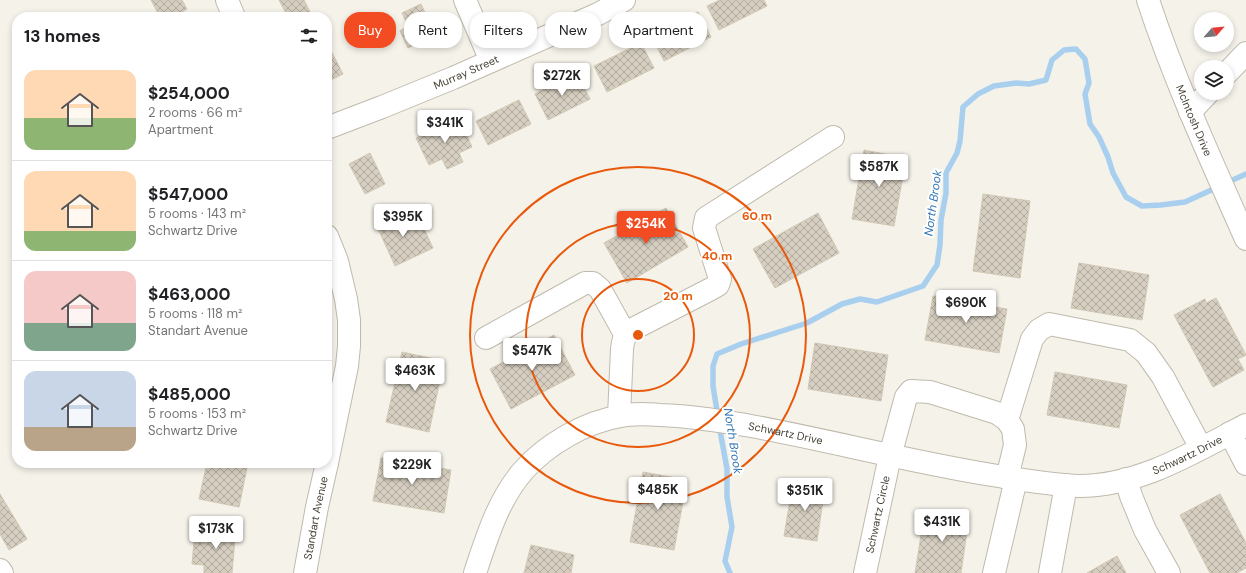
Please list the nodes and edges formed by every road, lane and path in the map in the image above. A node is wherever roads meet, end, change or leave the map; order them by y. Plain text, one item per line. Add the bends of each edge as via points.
1 (228, 0) edge
2 (465, 0) edge
3 (624, 0) edge
4 (1153, 2) edge
5 (232, 12) edge
6 (1246, 54) edge
7 (492, 61) junction
8 (1234, 66) edge
9 (1201, 100) edge
10 (1190, 112) junction
11 (332, 126) edge
12 (833, 137) dead end
13 (1246, 239) edge
14 (332, 248) edge
15 (625, 334) junction
16 (486, 338) dead end
17 (619, 416) junction
18 (1007, 420) junction
19 (1238, 429) edge
20 (332, 439) edge
21 (1201, 448) junction
22 (890, 456) junction
23 (1246, 464) edge
24 (326, 468) edge
25 (1012, 478) junction
26 (1126, 479) junction
27 (1066, 485) junction
28 (0, 570) edge
29 (2, 573) edge
30 (305, 573) edge
31 (475, 573) edge
32 (865, 573) edge
33 (994, 573) edge
34 (1050, 573) edge
35 (1169, 573) edge

1 - 5 street
2 - 7 street
3 - 7 street, Murray Street
4 - 10 street, McIntosh Drive via 1159,34
6 - 8 street
7 - 11 street, Murray Street
9 - 10 street
10 - 13 street, McIntosh Drive
12 - 15 street via 706,218 704,228 720,279 718,285
14 - 20 street, Standart Avenue via 346,299 349,346
15 - 16 street via 600,289 593,283 585,283
15 - 17 street via 622,342
17 - 22 street, Schwartz Drive via 637,414 707,418 801,435
17 - 31 street, Schwartz Drive via 577,430 541,454 524,470 495,516
18 - 21 street via 1032,339 1048,324 1130,340 1146,353 1164,377
18 - 22 street, Schwartz Circle via 997,412 930,392 910,391 906,397
18 - 25 street via 1013,428 1015,444
19 - 21 street, Schwartz Drive
19 - 23 street
21 - 26 street, Schwartz Drive via 1169,465
22 - 25 street, Schwartz Drive
22 - 32 street, Schwartz Circle
24 - 30 street, Standart Avenue
25 - 27 street, Schwartz Drive
25 - 33 street
26 - 27 street, Schwartz Drive via 1080,486
26 - 35 street via 1145,530
27 - 34 street
28 - 29 street

